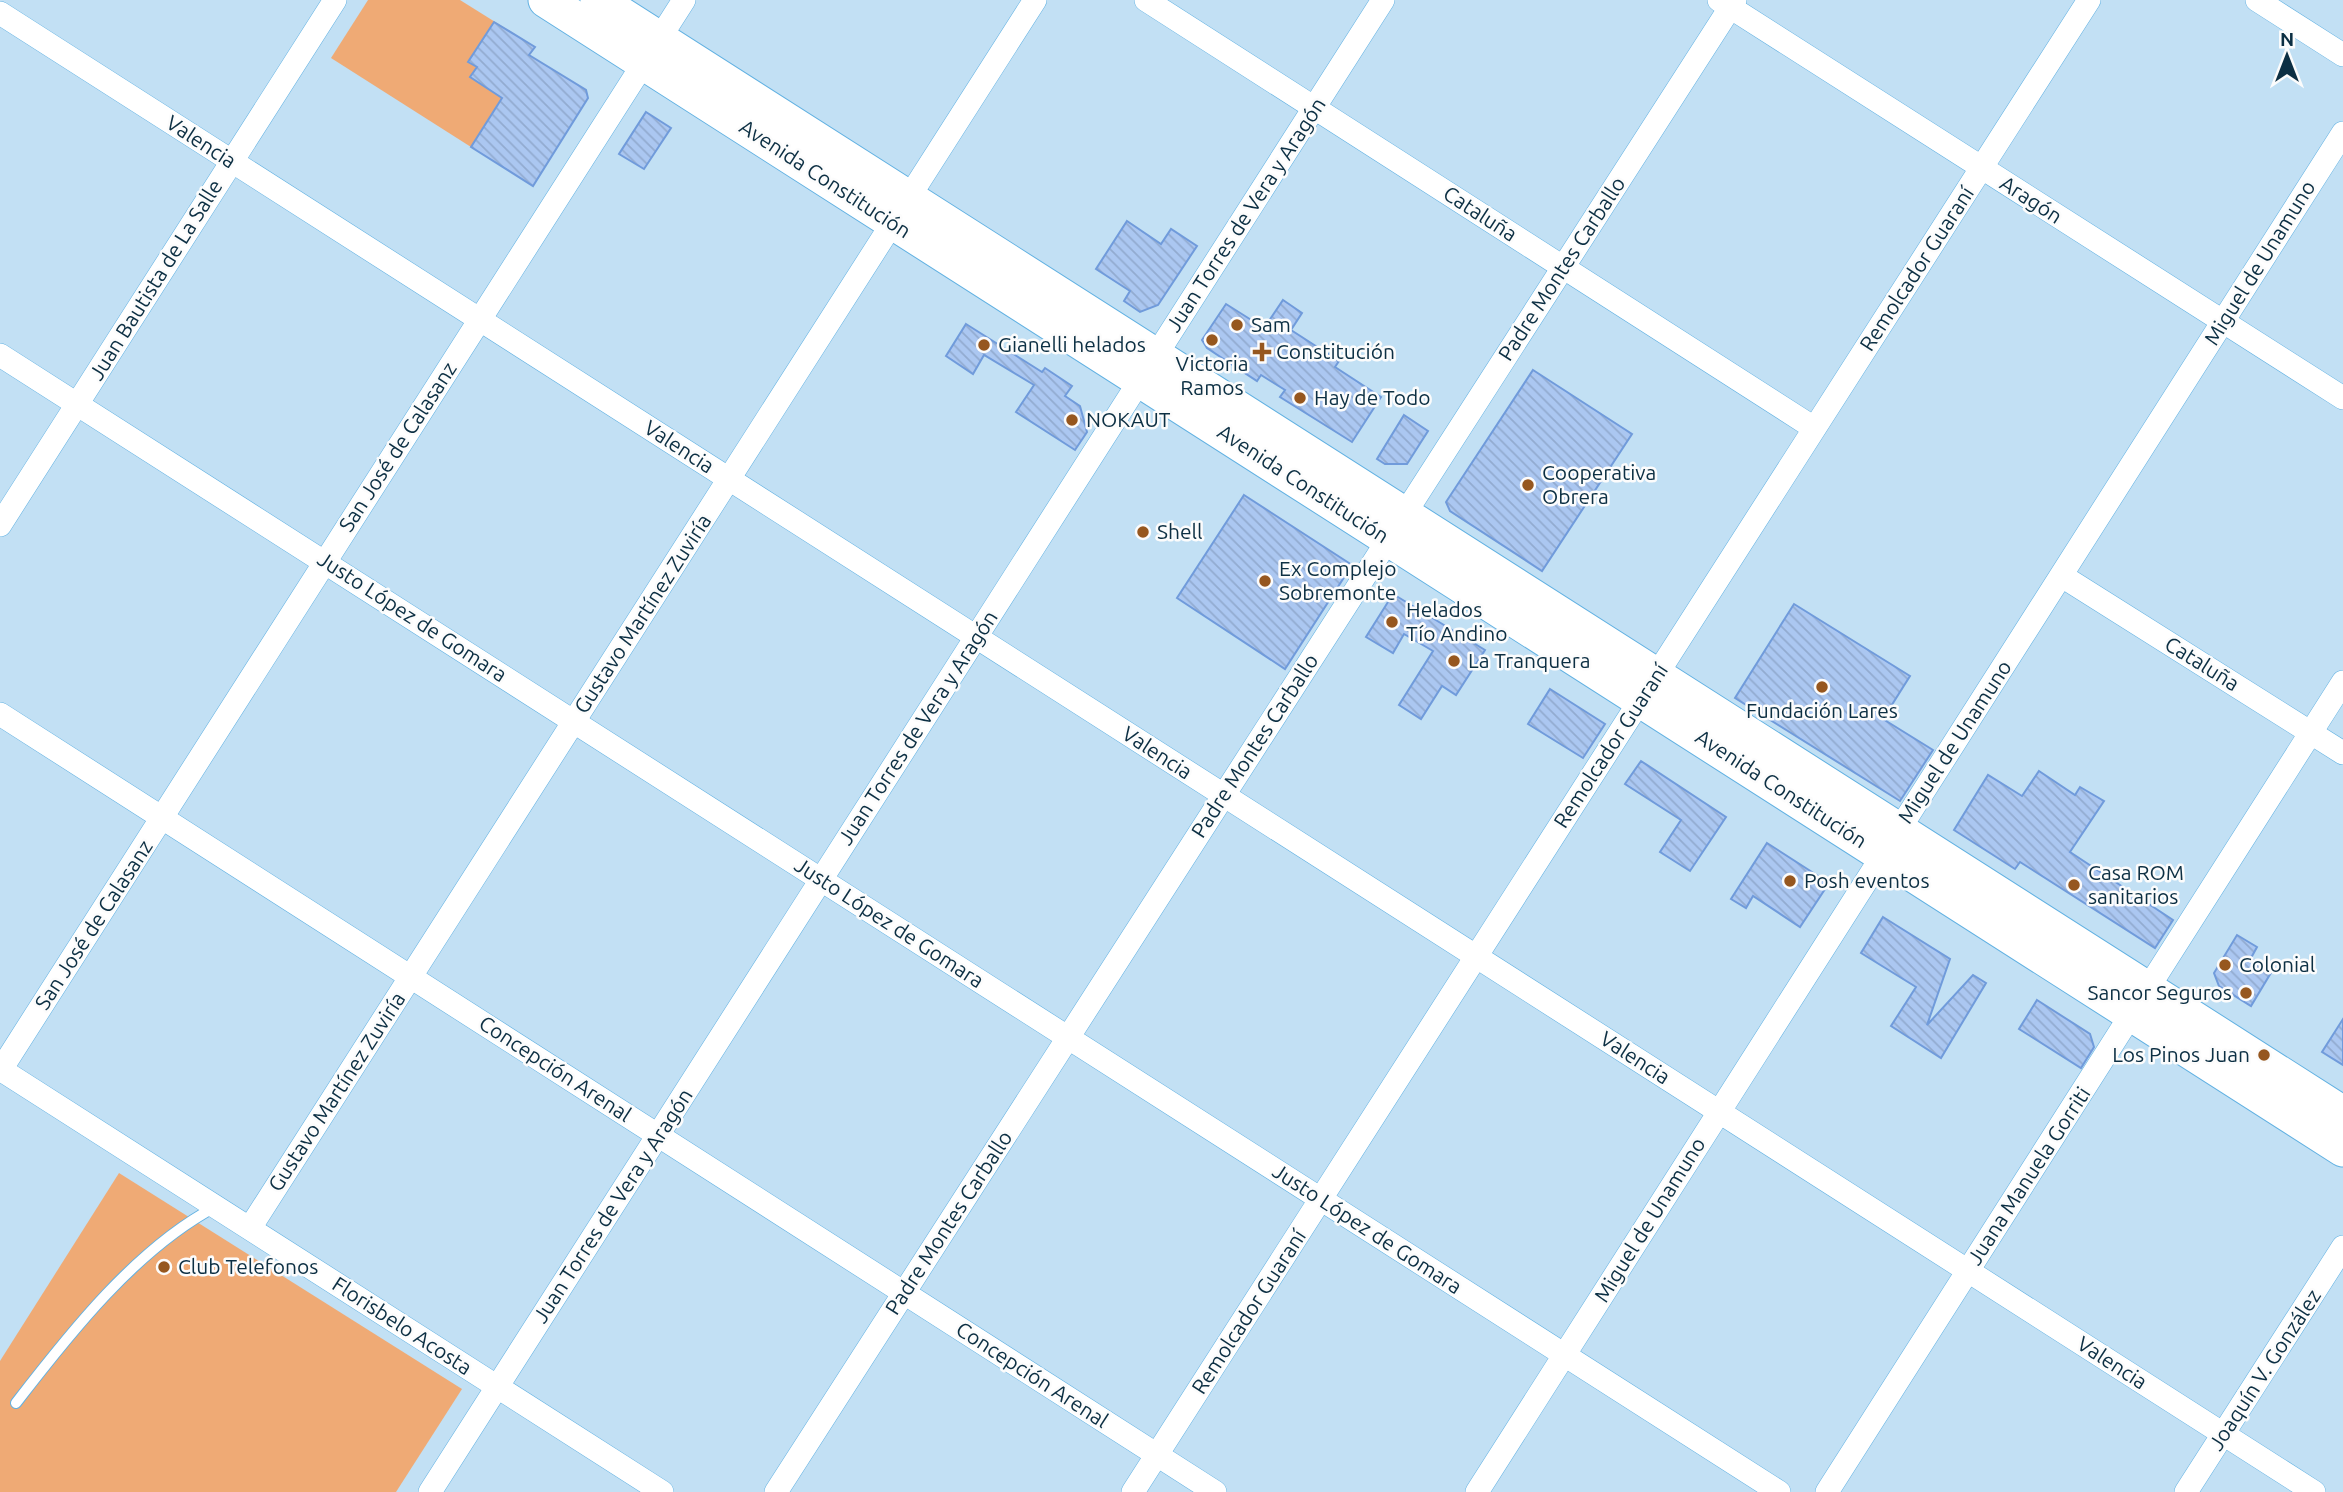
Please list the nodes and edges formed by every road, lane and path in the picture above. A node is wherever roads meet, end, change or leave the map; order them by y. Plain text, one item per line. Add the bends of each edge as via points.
1 (335, 0) edge
2 (546, 0) edge
3 (598, 0) edge
4 (684, 0) edge
5 (1035, 0) edge
6 (1146, 0) edge
7 (1383, 0) edge
8 (2089, 0) edge
9 (2257, 0) edge
10 (1728, 2) edge
11 (0, 13) edge
12 (652, 51) junction
13 (2343, 55) edge
14 (1314, 108) junction
15 (2343, 133) edge
16 (232, 162) junction
17 (1981, 168) junction
18 (901, 210) junction
19 (1563, 267) junction
20 (479, 320) junction
21 (2222, 322) junction
22 (0, 355) edge
23 (1148, 368) junction
24 (2343, 398) edge
25 (78, 404) junction
26 (1815, 428) junction
27 (729, 479) junction
28 (0, 526) edge
29 (1396, 527) junction
30 (325, 561) junction
31 (2062, 576) junction
32 (976, 637) junction
33 (2343, 681) edge
34 (1648, 688) junction
35 (0, 714) edge
36 (574, 722) junction
37 (2311, 732) junction
38 (2343, 753) edge
39 (1224, 795) junction
40 (163, 818) junction
41 (1891, 843) junction
42 (822, 880) junction
43 (1476, 957) junction
44 (411, 977) junction
45 (2140, 1002) junction
46 (1068, 1037) junction
47 (0, 1070) edge
48 (1719, 1112) junction
49 (2343, 1114) edge
50 (659, 1136) junction
51 (2343, 1149) edge
52 (1321, 1199) junction
53 (215, 1207) junction
54 (250, 1228) junction
55 (2343, 1247) edge
56 (1968, 1271) junction
57 (904, 1293) junction
58 (1564, 1355) junction
59 (498, 1387) junction
60 (16, 1403) dead end
61 (2224, 1434) junction
62 (1157, 1455) junction
63 (430, 1492) edge
64 (662, 1492) edge
65 (776, 1492) edge
66 (1133, 1492) edge
67 (1216, 1492) edge
68 (1477, 1492) edge
69 (1779, 1492) edge
70 (1827, 1492) edge
71 (2186, 1492) edge
72 (2314, 1492) edge

1 - 16 street, Juan Bautista de La Salle
2 - 12 main road, Avenida Constitución
3 - 12 main road, Avenida Constitución
4 - 12 street, San José de Calasanz
5 - 18 street, Gustavo Martínez Zuviría
6 - 14 street, Cataluña
7 - 14 street, Juan Torres de Vera y Aragón
8 - 17 street, Remolcador Guaraní
9 - 13 street
10 - 17 street, Aragón
10 - 19 street, Padre Montes Carballo
11 - 16 street, Valencia
12 - 18 main road, Avenida Constitución
12 - 20 street, San José de Calasanz
14 - 19 street, Cataluña
14 - 23 street, Juan Torres de Vera y Aragón
15 - 21 street, Miguel de Unamuno
16 - 20 street, Valencia
16 - 25 street, Juan Bautista de La Salle
17 - 21 street, Aragón
17 - 26 street, Remolcador Guaraní
18 - 23 main road, Avenida Constitución
18 - 27 street, Gustavo Martínez Zuviría
19 - 26 street, Cataluña
19 - 29 street, Padre Montes Carballo
20 - 27 street, Valencia
20 - 30 street, San José de Calasanz
21 - 24 street, Aragón
21 - 31 street, Miguel de Unamuno
22 - 25 street, Justo López de Gomara
23 - 29 main road, Avenida Constitución
23 - 32 street, Juan Torres de Vera y Aragón
25 - 28 street, Juan Bautista de La Salle
25 - 30 street, Justo López de Gomara
26 - 34 street, Remolcador Guaraní
27 - 32 street, Valencia
27 - 36 street, Gustavo Martínez Zuviría
29 - 34 main road, Avenida Constitución
29 - 39 street, Padre Montes Carballo
30 - 36 street, Justo López de Gomara
30 - 40 street, San José de Calasanz
31 - 37 street, Cataluña
31 - 41 street, Miguel de Unamuno
32 - 39 street, Valencia
32 - 42 street, Juan Torres de Vera y Aragón
33 - 37 street, Juana Manuela Gorriti
34 - 41 main road, Avenida Constitución
34 - 43 street, Remolcador Guaraní
35 - 40 street, Concepción Arenal
36 - 42 street, Justo López de Gomara
36 - 44 street, Gustavo Martínez Zuviría
37 - 38 street, Cataluña
37 - 45 street, Juana Manuela Gorriti
39 - 43 street, Valencia
39 - 46 street, Padre Montes Carballo
40 - 44 street, Concepción Arenal
40 - 47 street, San José de Calasanz
41 - 45 main road, Avenida Constitución
41 - 48 street, Miguel de Unamuno
42 - 46 street, Justo López de Gomara
42 - 50 street, Juan Torres de Vera y Aragón
43 - 48 street, Valencia
43 - 52 street, Remolcador Guaraní
44 - 50 street, Concepción Arenal
44 - 54 street, Gustavo Martínez Zuviría
45 - 49 main road, Avenida Constitución
45 - 51 main road, Avenida Constitución
45 - 56 street, Juana Manuela Gorriti
46 - 52 street, Justo López de Gomara
46 - 57 street, Padre Montes Carballo
47 - 53 street, Florisbelo Acosta
48 - 56 street, Valencia
48 - 58 street, Miguel de Unamuno
50 - 57 street, Concepción Arenal
50 - 59 street, Juan Torres de Vera y Aragón
52 - 58 street, Justo López de Gomara
52 - 62 street, Remolcador Guaraní
53 - 54 street, Florisbelo Acosta
53 - 60 lane via 190,1220 130,1272 70,1334
54 - 59 street, Florisbelo Acosta
55 - 61 street, Joaquín V. González
56 - 61 street, Valencia
56 - 70 street, Juana Manuela Gorriti
57 - 62 street, Concepción Arenal
57 - 65 street, Padre Montes Carballo
58 - 68 street, Miguel de Unamuno
58 - 69 street, Justo López de Gomara
59 - 63 street, Juan Torres de Vera y Aragón
59 - 64 street, Florisbelo Acosta
61 - 71 street, Joaquín V. González
61 - 72 street, Valencia
62 - 66 street, Remolcador Guaraní
62 - 67 street, Concepción Arenal

